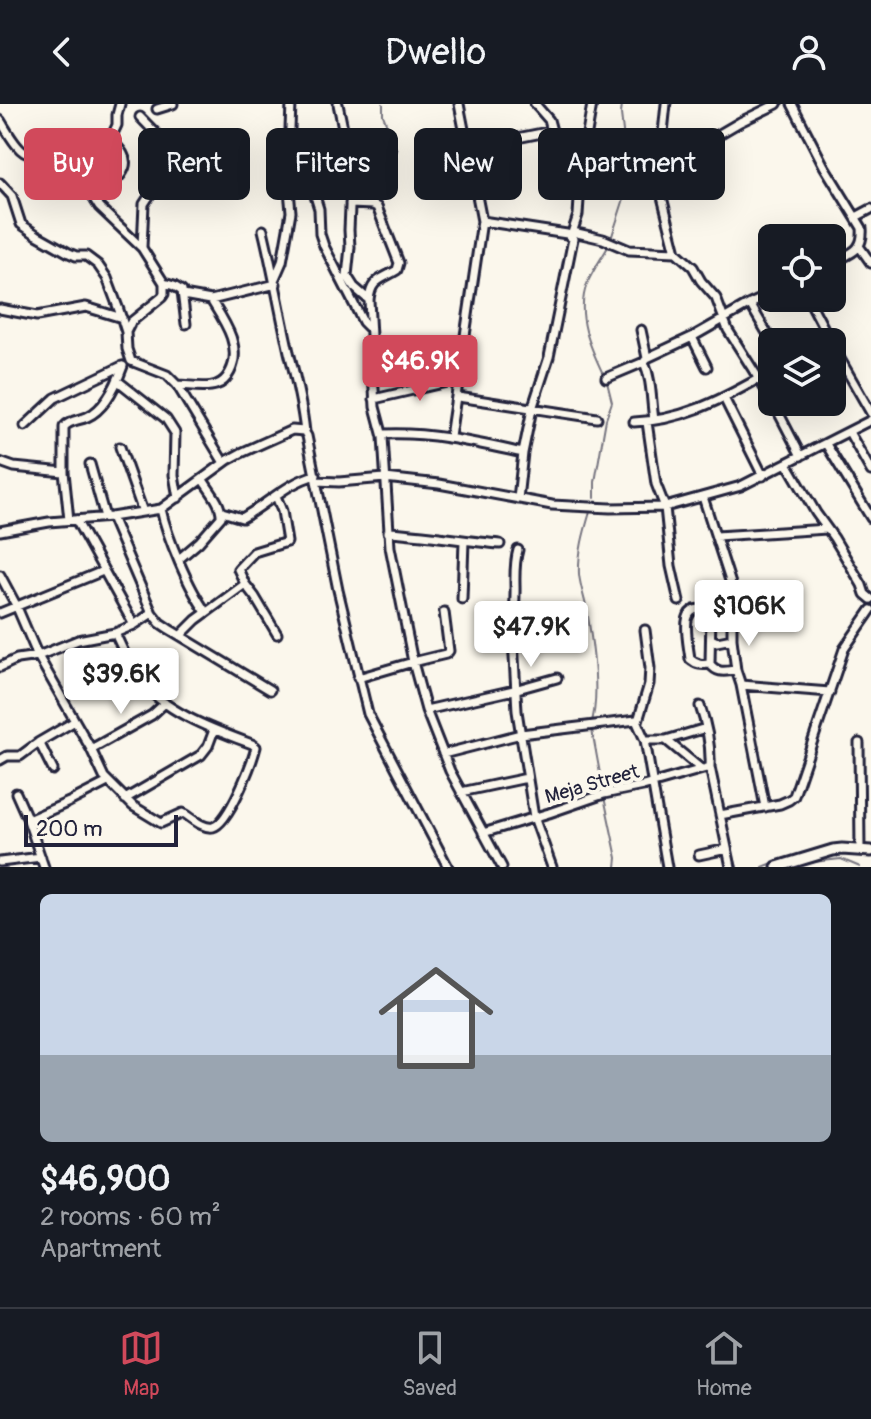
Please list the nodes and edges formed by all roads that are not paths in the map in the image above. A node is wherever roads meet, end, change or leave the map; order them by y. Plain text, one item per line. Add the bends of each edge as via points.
1 (120, 104) edge
2 (173, 104) edge
3 (291, 104) edge
4 (338, 104) edge
5 (459, 104) edge
6 (535, 104) edge
7 (592, 104) edge
8 (777, 104) edge
9 (792, 104) edge
10 (676, 105) edge
11 (666, 106) edge
12 (157, 109) dead end
13 (140, 117) dead end
14 (0, 120) edge
15 (116, 128) edge
16 (290, 128) edge
17 (463, 128) edge
18 (551, 128) edge
19 (588, 128) edge
20 (664, 128) edge
21 (725, 131) edge
22 (122, 152) edge
23 (24, 153) edge
24 (122, 173) edge
25 (0, 183) edge
26 (95, 200) edge
27 (290, 200) edge
28 (316, 200) edge
29 (479, 200) edge
30 (580, 200) edge
31 (663, 200) edge
32 (350, 204) junction
33 (871, 209) edge
34 (856, 217) junction
35 (482, 221) junction
36 (263, 230) dead end
37 (572, 234) junction
38 (859, 246) junction
39 (142, 248) junction
40 (676, 252) junction
41 (846, 254) edge
42 (871, 263) edge
43 (275, 281) junction
44 (164, 283) junction
45 (183, 295) junction
46 (211, 300) junction
47 (369, 300) junction
48 (758, 300) edge
49 (750, 304) junction
50 (0, 309) edge
51 (122, 318) junction
52 (723, 318) junction
53 (186, 324) dead end
54 (764, 328) edge
55 (370, 329) junction
56 (641, 330) dead end
57 (126, 332) junction
58 (692, 337) junction
59 (646, 360) junction
60 (131, 361) junction
61 (123, 366) junction
62 (707, 367) dead end
63 (846, 374) edge
64 (606, 378) dead end
65 (460, 379) junction
66 (758, 379) joint
67 (118, 381) junction
68 (177, 385) junction
69 (458, 397) junction
70 (724, 398) junction
71 (374, 399) junction
72 (532, 409) junction
73 (871, 413) edge
74 (781, 416) edge
75 (597, 418) dead end
76 (871, 420) edge
77 (650, 421) junction
78 (634, 422) dead end
79 (25, 426) dead end
80 (305, 432) junction
81 (849, 432) junction
82 (383, 437) junction
83 (450, 437) junction
84 (826, 444) junction
85 (120, 447) dead end
86 (523, 453) junction
87 (801, 456) junction
88 (0, 462) edge
89 (224, 463) junction
90 (787, 463) junction
91 (90, 464) dead end
92 (871, 471) edge
93 (64, 472) junction
94 (763, 476) junction
95 (316, 478) junction
96 (385, 478) junction
97 (203, 480) junction
98 (276, 496) junction
99 (703, 497) junction
100 (178, 498) junction
101 (518, 499) junction
102 (665, 507) junction
103 (161, 509) junction
104 (143, 512) junction
105 (222, 512) junction
106 (108, 517) junction
107 (871, 518) edge
108 (72, 520) junction
109 (827, 529) junction
110 (0, 531) edge
111 (388, 532) junction
112 (716, 536) junction
113 (464, 541) junction
114 (500, 544) dead end
115 (518, 550) dead end
116 (179, 559) junction
117 (103, 571) junction
118 (0, 575) edge
119 (245, 584) junction
120 (462, 599) dead end
121 (871, 599) edge
122 (679, 601) dead end
123 (16, 605) junction
124 (871, 610) edge
125 (206, 612) junction
126 (444, 612) dead end
127 (0, 613) edge
128 (152, 613) junction
129 (134, 625) junction
130 (645, 630) dead end
131 (115, 633) junction
132 (277, 634) dead end
133 (181, 635) junction
134 (711, 639) junction
135 (732, 639) junction
136 (38, 656) junction
137 (413, 662) junction
138 (710, 664) junction
139 (0, 667) edge
140 (736, 670) junction
141 (358, 678) junction
142 (557, 678) dead end
143 (741, 685) junction
144 (270, 690) dead end
145 (514, 690) junction
146 (830, 692) junction
147 (165, 703) junction
148 (700, 706) dead end
149 (426, 710) junction
150 (75, 721) junction
151 (638, 721) junction
152 (706, 728) junction
153 (214, 730) junction
154 (521, 734) junction
155 (645, 740) junction
156 (666, 740) junction
157 (39, 742) junction
158 (859, 743) dead end
159 (91, 749) junction
160 (443, 754) junction
161 (0, 760) edge
162 (710, 767) junction
163 (701, 769) junction
164 (53, 770) dead end
165 (527, 778) junction
166 (108, 782) junction
167 (654, 783) junction
168 (461, 792) junction
169 (16, 793) dead end
170 (125, 799) junction
171 (765, 807) junction
172 (720, 815) junction
173 (534, 817) junction
174 (28, 820) junction
175 (483, 833) junction
176 (727, 849) junction
177 (866, 850) edge
178 (699, 855) dead end
179 (41, 857) junction
180 (0, 862) edge
181 (802, 863) edge
182 (44, 867) edge
183 (448, 867) edge
184 (502, 867) edge
185 (552, 867) edge
186 (667, 867) edge
187 (731, 867) edge
188 (777, 867) edge

1 - 15 street
2 - 12 street
3 - 16 street
4 - 32 street via 350,162
5 - 17 street
6 - 18 street
7 - 19 street
8 - 21 street
9 - 34 street
10 - 11 street
11 - 20 street
13 - 39 street via 179,157 144,204
14 - 23 street
22 - 24 street
25 - 51 street via 12,196 21,224 98,265
26 - 39 street
27 - 43 street
28 - 55 street via 324,246
29 - 35 street
30 - 37 street
31 - 40 street
32 - 47 street via 347,276
32 - 47 street via 376,206 399,263 395,272 374,283
33 - 34 street
34 - 38 street via 862,228
35 - 37 street
35 - 65 street
36 - 43 street
37 - 40 street via 629,250
37 - 72 street via 549,357
38 - 41 street
38 - 42 street
39 - 44 street
40 - 52 street via 716,298
43 - 46 street
43 - 80 street
44 - 45 street
44 - 57 street via 162,297
45 - 46 street
45 - 53 street
46 - 68 street via 232,339 233,365 216,385
47 - 55 street
48 - 49 street
49 - 52 street
49 - 54 street
50 - 51 street via 37,316 86,307
51 - 57 street
52 - 58 street
52 - 66 street
55 - 71 street
56 - 59 street
57 - 60 street
58 - 59 street
58 - 62 street
59 - 64 street
59 - 77 street
60 - 61 street
60 - 68 street via 167,375
61 - 67 street
61 - 79 street via 55,398
63 - 73 street
65 - 69 street
65 - 71 street
66 - 70 street
67 - 93 street via 90,416 64,427
67 - 100 street via 166,419 175,433
68 - 89 street
69 - 72 street
69 - 83 street
70 - 77 street
70 - 94 street
71 - 82 street
72 - 75 street
72 - 86 street
74 - 87 street
76 - 81 street
77 - 78 street
77 - 102 street via 656,484
80 - 89 street via 290,431
80 - 95 street
81 - 84 street
81 - 92 street
82 - 83 street
82 - 96 street
83 - 86 street
84 - 87 street
84 - 107 street
85 - 104 street
86 - 101 street
87 - 90 street
88 - 93 street
89 - 97 street
90 - 94 street
90 - 109 street
91 - 106 street
93 - 108 street
94 - 99 street
95 - 96 street
95 - 98 street via 304,478
95 - 141 street
96 - 101 street
96 - 111 street
97 - 100 street
97 - 105 street
98 - 105 street via 242,518
98 - 119 street via 287,542 244,561 238,569
99 - 102 street
99 - 112 street
100 - 103 street
101 - 102 street via 571,507
102 - 122 street
103 - 104 street
103 - 116 street
104 - 106 street
105 - 116 street
106 - 108 street
106 - 128 street
108 - 110 street
108 - 117 street
109 - 112 street
109 - 121 street
111 - 113 street
111 - 137 street
112 - 135 street via 732,587
113 - 114 street
113 - 120 street
115 - 145 street
116 - 125 street
117 - 123 street
117 - 129 street
118 - 123 street
119 - 125 street
119 - 132 street
123 - 127 street
123 - 136 street
124 - 146 street via 846,645
125 - 133 street
126 - 137 street via 448,653
128 - 129 street
128 - 133 street
129 - 131 street
130 - 151 street via 649,684
131 - 136 street
131 - 147 street via 139,678
133 - 144 street
134 - 135 street
134 - 138 street
134 - 138 street via 711,612 691,612 686,620 690,659
135 - 140 street
136 - 139 street
136 - 150 street
137 - 141 street
137 - 149 street
138 - 140 street via 719,672
140 - 143 street
141 - 183 street via 371,720
142 - 145 street
143 - 146 street
143 - 171 street
145 - 149 street
145 - 154 street
146 - 171 street via 794,796
147 - 153 street
147 - 159 street
148 - 152 street
149 - 160 street
150 - 157 street
150 - 159 street
151 - 154 street
151 - 155 street
152 - 156 street
152 - 162 street
153 - 170 street via 201,755
153 - 170 street via 256,749 220,823 208,827 182,813 161,823
154 - 160 street
154 - 165 street
155 - 156 street
155 - 167 street
156 - 163 street
157 - 161 street via 20,756
157 - 164 street
158 - 177 street
159 - 166 street
160 - 168 street
162 - 163 street, Meja Street
162 - 172 street
163 - 167 street, Meja Street
165 - 168 street
165 - 173 street
166 - 170 street
166 - 174 street
167 - 173 street, Meja Street
167 - 186 street
168 - 175 street
169 - 174 street
171 - 172 street
172 - 176 street
173 - 175 street, Meja Street
173 - 185 street
174 - 179 street
175 - 184 street
176 - 178 street
176 - 187 street
177 - 181 main road via 833,850
179 - 180 street
179 - 182 street
181 - 188 main road

